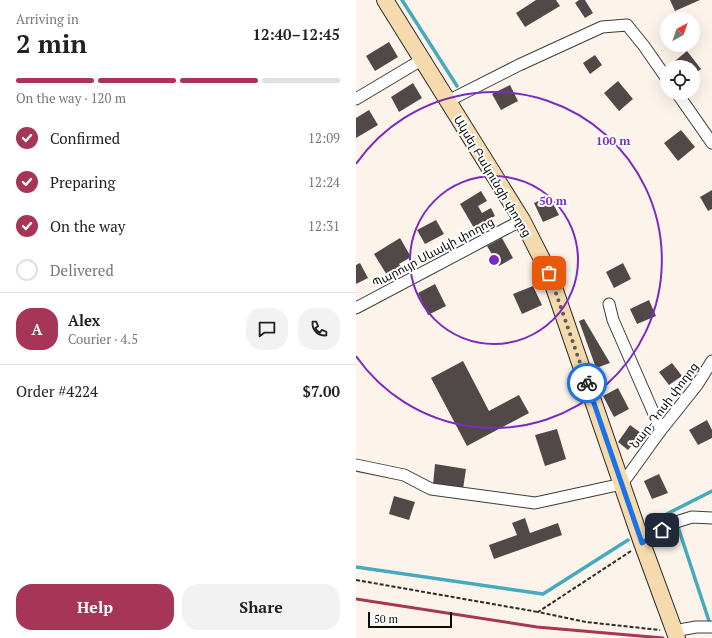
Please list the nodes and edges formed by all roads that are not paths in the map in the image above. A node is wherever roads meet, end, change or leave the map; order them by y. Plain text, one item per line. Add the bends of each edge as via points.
1 (385, 0) edge
2 (423, 59) junction
3 (660, 69) edge
4 (356, 99) edge
5 (682, 100) edge
6 (448, 101) junction
7 (712, 143) edge
8 (522, 220) junction
9 (609, 304) dead end
10 (356, 308) edge
11 (712, 361) edge
12 (661, 430) junction
13 (356, 465) edge
14 (622, 484) junction
15 (712, 518) edge
16 (642, 543) junction
17 (712, 628) edge
18 (675, 634) edge

1 - 2 main road, Ակսել Բակունցի փողոց
2 - 4 street
2 - 6 main road, Ակսել Բակունցի փողոց
3 - 6 street via 627,25 602,27
5 - 7 street
6 - 8 main road, Ակսել Բակունցի փողոց
8 - 10 street, Պարույր Սևակի փողոց
8 - 14 main road, Ակսել Բակունցի փողոց via 549,273
9 - 12 street via 613,320
11 - 12 street, Նար-Դոսի փողոց via 697,385
12 - 14 street, Նար-Դոսի փողոց
13 - 14 street via 404,475 431,490 535,503
14 - 16 main road, Ակսել Բակունցի փողոց
15 - 16 street via 692,516 673,523
16 - 18 main road, Ակսել Բակունցի փողոց
17 - 18 street via 696,627

